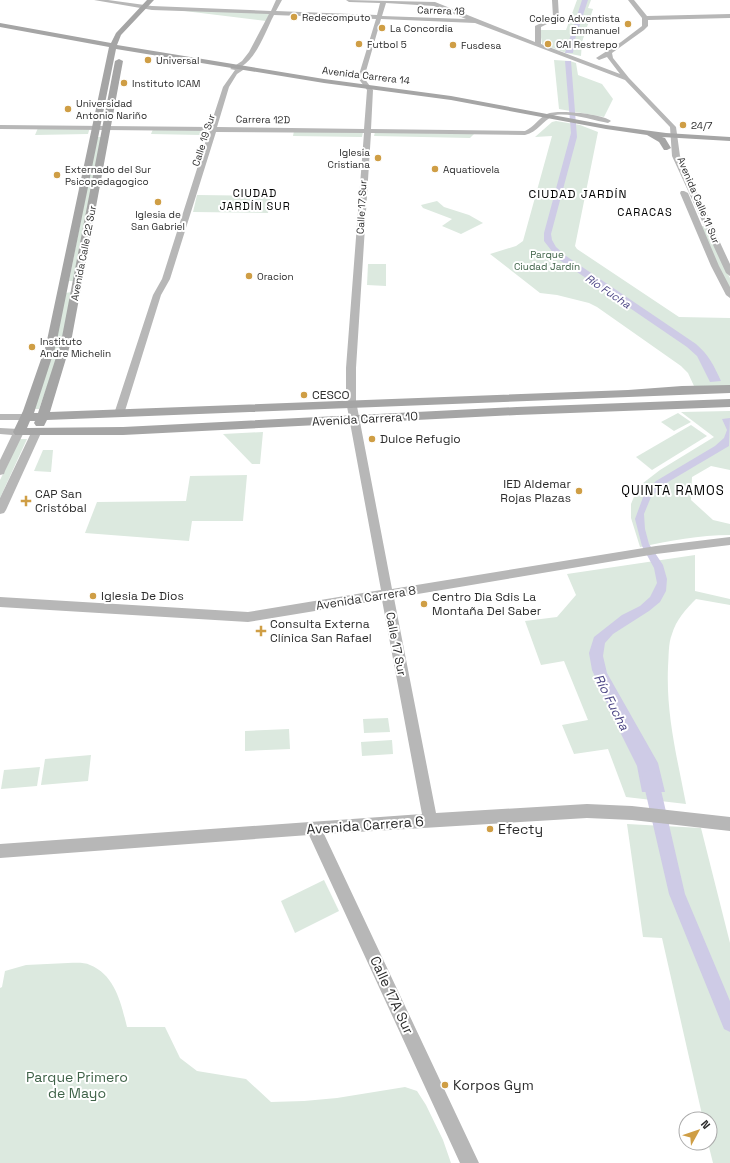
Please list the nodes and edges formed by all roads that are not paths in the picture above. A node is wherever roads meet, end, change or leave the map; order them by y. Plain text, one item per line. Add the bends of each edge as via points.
1 (97, 0) edge
2 (151, 0) edge
3 (160, 0) edge
4 (278, 0) edge
5 (349, 0) edge
6 (555, 0) edge
7 (631, 0) edge
8 (384, 1) edge
9 (435, 2) edge
10 (144, 7) junction
11 (152, 8) junction
12 (273, 12) junction
13 (730, 16) edge
14 (379, 17) junction
15 (645, 18) junction
16 (432, 19) junction
17 (0, 20) edge
18 (474, 21) junction
19 (0, 26) edge
20 (118, 34) junction
21 (102, 39) junction
22 (124, 42) junction
23 (517, 42) dead end
24 (527, 42) junction
25 (538, 43) junction
26 (114, 44) junction
27 (609, 52) junction
28 (570, 58) junction
29 (599, 58) junction
30 (614, 63) junction
31 (241, 66) junction
32 (625, 79) junction
33 (363, 80) junction
34 (368, 87) junction
35 (380, 88) junction
36 (548, 116) junction
37 (567, 116) junction
38 (557, 118) junction
39 (580, 118) junction
40 (0, 126) edge
41 (101, 131) junction
42 (209, 132) junction
43 (643, 132) junction
44 (730, 132) edge
45 (370, 134) junction
46 (0, 135) edge
47 (523, 136) junction
48 (670, 137) junction
49 (730, 139) edge
50 (730, 273) edge
51 (730, 295) edge
52 (730, 389) edge
53 (730, 403) edge
54 (354, 405) junction
55 (119, 414) junction
56 (43, 416) junction
57 (0, 417) edge
58 (26, 417) junction
59 (354, 420) junction
60 (0, 431) edge
61 (19, 432) junction
62 (36, 433) junction
63 (0, 471) edge
64 (0, 510) edge
65 (730, 541) edge
66 (387, 595) junction
67 (0, 602) edge
68 (430, 820) junction
69 (730, 824) edge
70 (313, 828) junction
71 (0, 851) edge
72 (470, 1163) edge

1 - 10 street, Carrera 18
2 - 10 main road, Avenida Calle 22 Sur
3 - 11 main road
4 - 12 street, Calle 19 Sur
5 - 8 street
6 - 25 street via 556,18 538,26
7 - 15 street
8 - 9 street
8 - 14 street
9 - 16 street
9 - 18 street
10 - 11 street, Carrera 18
10 - 20 main road, Avenida Calle 22 Sur
11 - 12 street, Carrera 18
11 - 22 main road
12 - 14 street, Carrera 18
12 - 31 street, Calle 19 Sur via 254,51
13 - 15 street
14 - 16 street, Carrera 18
14 - 33 street via 361,78
15 - 27 street via 646,23 642,29
16 - 18 street, Carrera 18
17 - 21 main road, Avenida Carrera 14
18 - 24 street
19 - 26 main road, Avenida Carrera 14
20 - 21 main road via 110,39
20 - 26 main road, Avenida Calle 22 Sur
21 - 26 main road, Avenida Carrera 14
22 - 26 main road, Avenida Carrera 14
22 - 31 main road, Avenida Carrera 14
22 - 41 main road, Avenida Calle 22 Sur
23 - 24 street
24 - 25 street
25 - 28 street, Avenida Calle 11 Sur
26 - 41 main road, Avenida Calle 22 Sur
27 - 29 street
27 - 30 street
28 - 29 street
28 - 32 street, Avenida Calle 11 Sur
29 - 30 street via 606,58
30 - 32 street
31 - 33 main road, Avenida Carrera 14
31 - 34 main road, Avenida Carrera 14
31 - 42 street, Calle 19 Sur via 228,83
32 - 48 street, Avenida Calle 11 Sur via 670,124
33 - 34 street
33 - 37 main road, Avenida Carrera 14 via 449,91
34 - 35 main road, Avenida Carrera 14
34 - 45 street, Calle 17 Sur
35 - 36 main road, Avenida Carrera 14
35 - 45 street, Calle 17 Sur via 373,92
36 - 37 street via 556,113
36 - 38 main road, Avenida Carrera 14
36 - 47 street
37 - 38 main road, Avenida Carrera 14
37 - 39 main road, Avenida Carrera 14
38 - 47 street via 550,120 532,136
39 - 43 main road, Avenida Carrera 14
39 - 48 main road, Avenida Carrera 14 via 608,121
40 - 41 street, Carrera 12D
41 - 42 street, Carrera 12D
41 - 46 street, Carrera 12D
41 - 56 main road, Avenida Calle 22 Sur via 66,342
41 - 58 main road, Avenida Calle 22 Sur via 51,345
42 - 45 street, Carrera 12D
42 - 55 street, Calle 19 Sur via 158,279 157,295
43 - 48 main road, Avenida Carrera 14
43 - 48 main road via 660,138
44 - 48 main road, Avenida Carrera 14
45 - 47 street, Carrera 12D
45 - 54 street, Calle 17 Sur via 364,288
48 - 49 main road
48 - 50 street, Avenida Calle 11 Sur via 676,156
48 - 51 street, Avenida Calle 11 Sur via 670,160
52 - 54 main road, Avenida Carrera 10
53 - 59 main road, Avenida Carrera 10
54 - 55 main road, Avenida Carrera 10
54 - 59 street, Calle 17 Sur
55 - 56 main road, Avenida Carrera 10
56 - 58 main road, Avenida Carrera 10
56 - 62 main road, Avenida Calle 22 Sur
57 - 58 street, Avenida Carrera 10
58 - 61 main road, Avenida Calle 22 Sur
59 - 62 main road, Avenida Carrera 10
59 - 66 street, Calle 17 Sur
60 - 61 street, Avenida Carrera 10
61 - 62 main road, Avenida Carrera 10
61 - 63 street, Avenida Calle 22 Sur
62 - 64 street, Avenida Calle 22 Sur
65 - 66 street, Avenida Carrera 8 via 643,552
66 - 67 street, Avenida Carrera 8 via 244,617
66 - 68 street, Calle 17 Sur
68 - 69 street, Avenida Carrera 6 via 587,811
68 - 70 street, Avenida Carrera 6
70 - 71 street, Avenida Carrera 6
70 - 72 street, Calle 17A Sur

